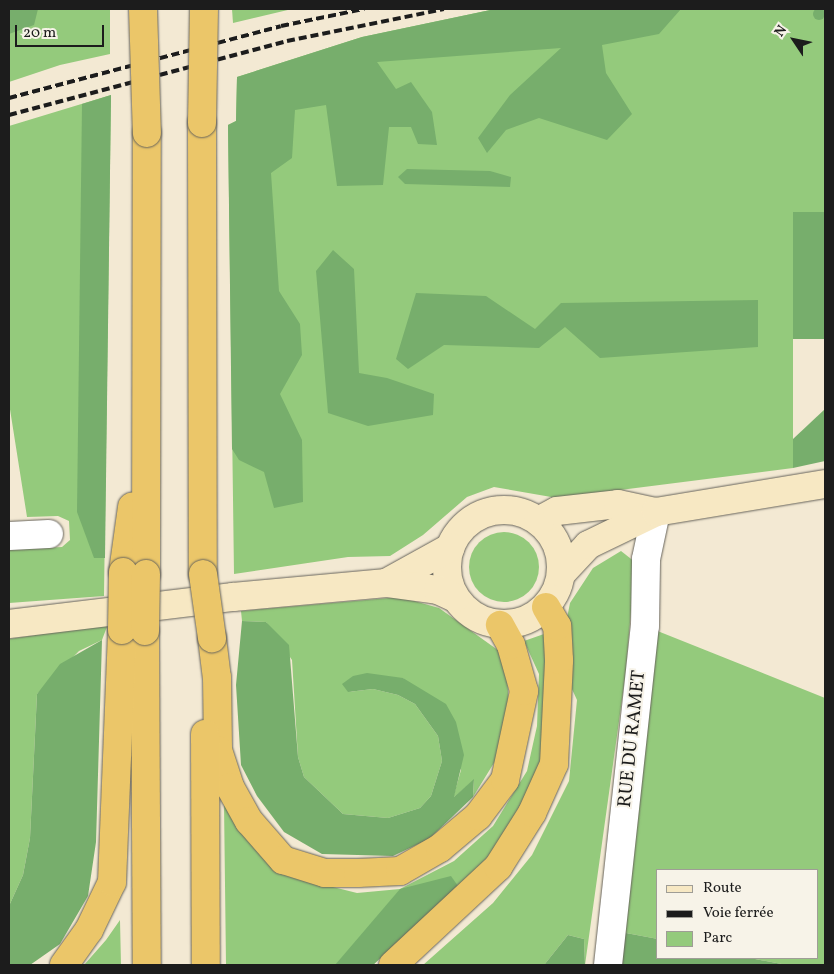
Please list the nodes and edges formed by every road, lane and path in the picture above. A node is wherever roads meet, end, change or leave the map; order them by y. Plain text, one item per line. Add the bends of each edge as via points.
1 (143, 9) edge
2 (204, 9) edge
3 (825, 484) edge
4 (656, 512) junction
5 (538, 521) junction
6 (48, 534) dead end
7 (9, 536) edge
8 (451, 547) junction
9 (203, 574) junction
10 (562, 574) junction
11 (386, 583) junction
12 (456, 598) junction
13 (204, 600) junction
14 (546, 606) junction
15 (9, 624) edge
16 (500, 625) junction
17 (134, 631) junction
18 (208, 637) junction
19 (64, 965) edge
20 (147, 965) edge
21 (206, 965) edge
22 (393, 965) edge
23 (608, 965) edge

1 - 17 highway, bridge via 148,399
2 - 9 highway, bridge
3 - 4 street
4 - 5 street via 618,504 557,511
4 - 10 street via 588,545
4 - 23 street, RUE DU RAMET via 646,559 645,626
5 - 8 street via 514,511 494,511 470,521
5 - 10 street via 553,536 560,552
6 - 7 street
8 - 11 street
8 - 12 street via 447,562 448,578
9 - 13 highway, bridge
9 - 18 highway, bridge
10 - 14 street via 557,591
11 - 12 street via 438,590
11 - 13 street
12 - 16 street via 476,617
13 - 15 street
13 - 18 highway
14 - 16 street via 524,621
14 - 22 highway via 557,626 559,660 554,764 532,813 498,867
16 - 18 highway via 511,645 524,691 505,780 478,816 440,848 400,870 358,873 325,873 283,860 249,821 230,787 218,750 217,677
17 - 19 highway via 112,882 89,930
17 - 20 highway
18 - 21 highway

